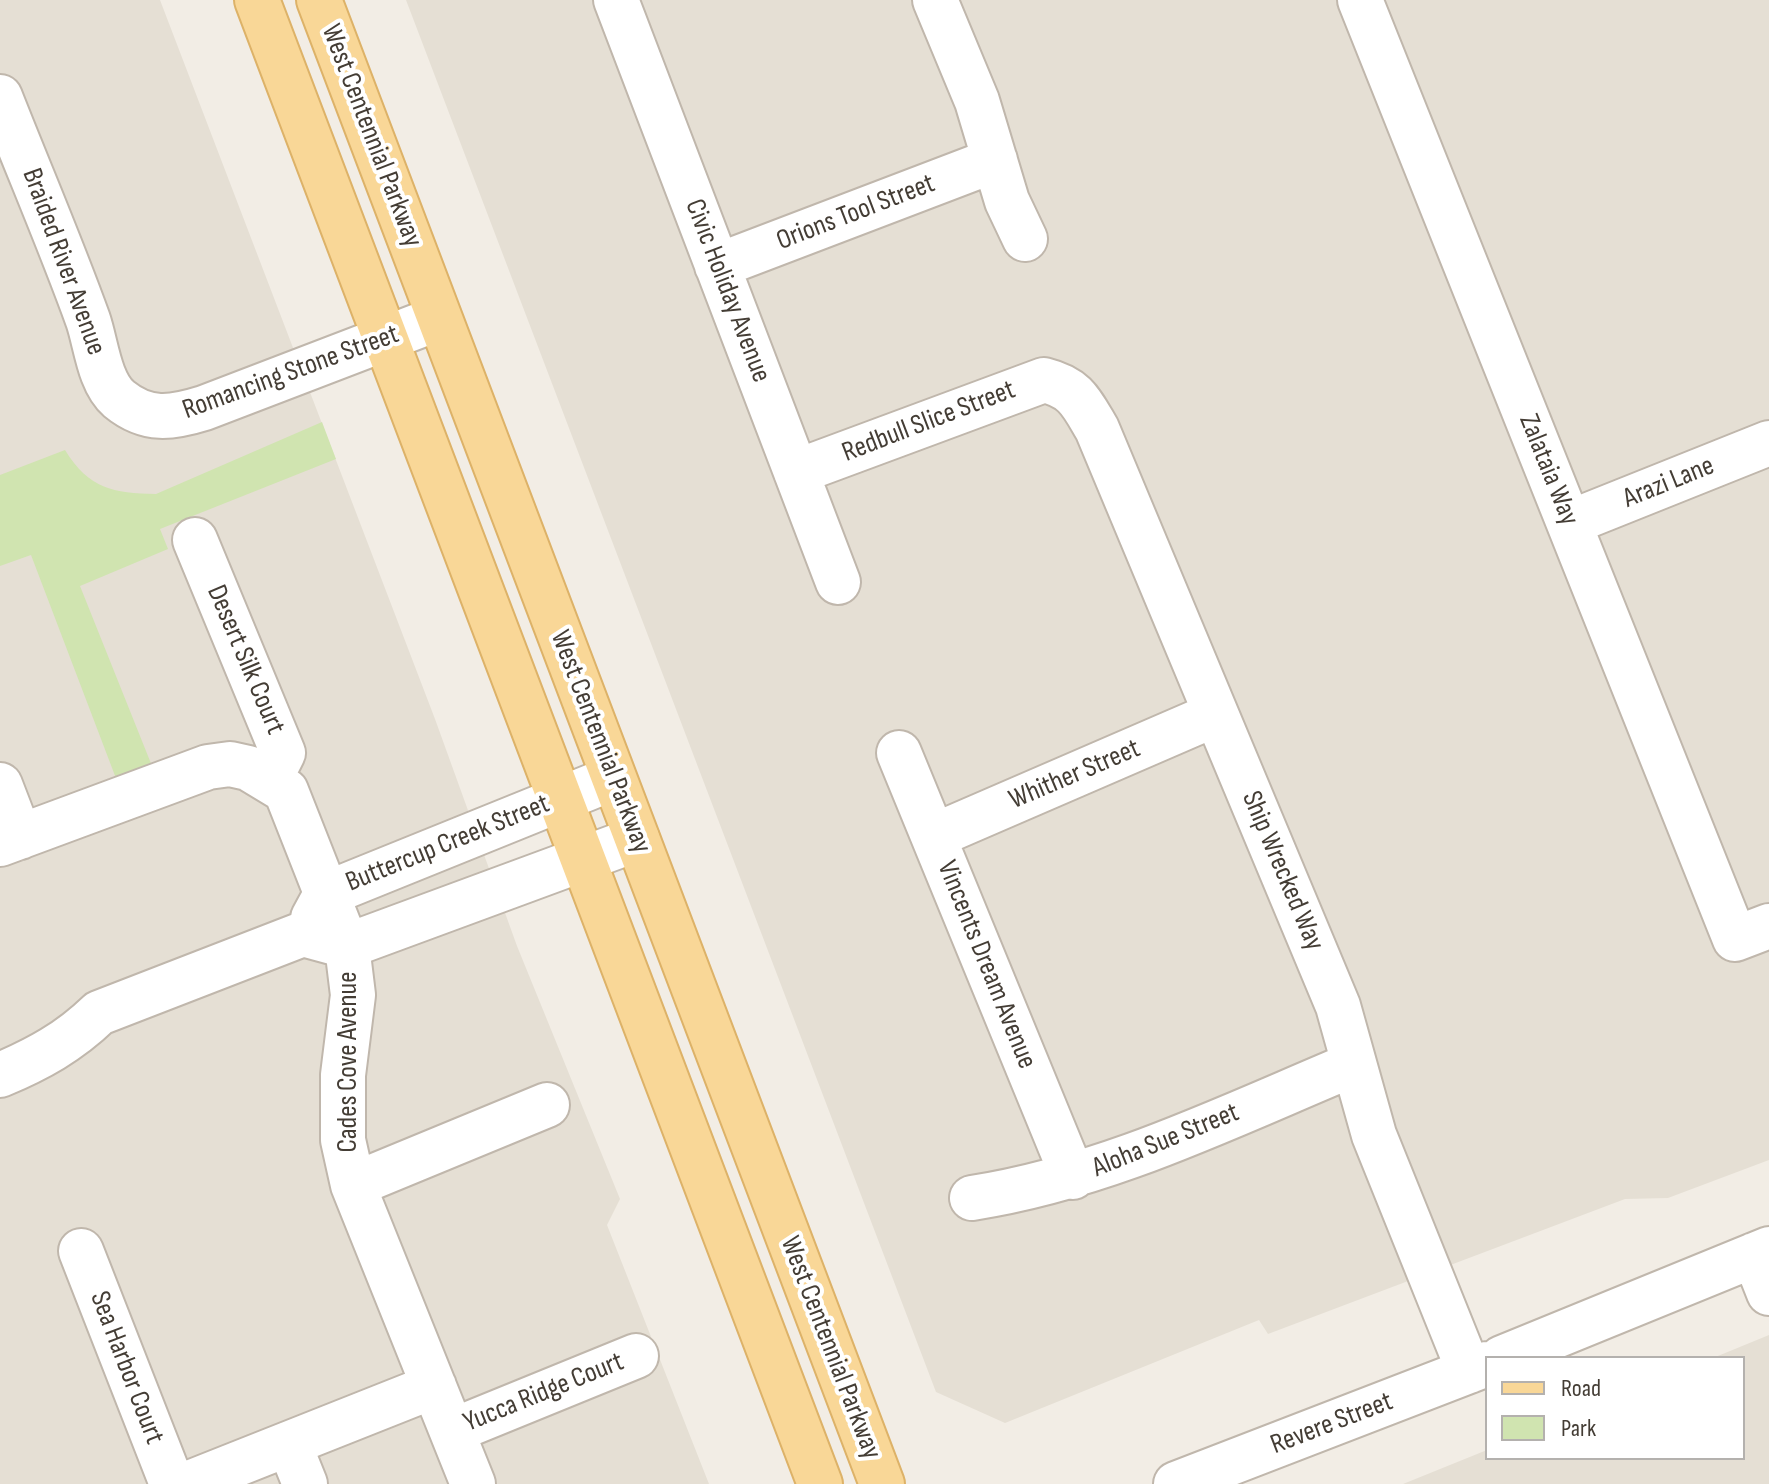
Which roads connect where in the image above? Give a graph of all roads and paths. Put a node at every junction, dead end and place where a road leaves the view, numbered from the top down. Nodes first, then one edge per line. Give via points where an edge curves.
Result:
1 (257, 0) edge
2 (319, 0) edge
3 (616, 0) edge
4 (935, 0) edge
5 (1360, 0) edge
6 (0, 97) edge
7 (995, 160) junction
8 (1025, 239) dead end
9 (717, 266) junction
10 (439, 318) junction
11 (384, 338) junction
12 (1064, 385) joint
13 (142, 415) joint
14 (1769, 443) edge
15 (796, 472) junction
16 (1569, 523) junction
17 (195, 540) dead end
18 (838, 582) dead end
19 (1216, 714) junction
20 (899, 753) dead end
21 (613, 778) junction
22 (270, 779) junction
23 (0, 785) edge
24 (559, 799) junction
25 (934, 836) junction
26 (637, 839) junction
27 (10, 840) edge
28 (583, 860) junction
29 (326, 894) junction
30 (1752, 933) edge
31 (303, 934) junction
32 (347, 946) junction
33 (1354, 1064) junction
34 (0, 1075) edge
35 (547, 1105) dead end
36 (1073, 1177) junction
37 (353, 1185) junction
38 (972, 1198) dead end
39 (81, 1251) dead end
40 (1764, 1266) edge
41 (636, 1356) dead end
42 (1509, 1356) edge
43 (1485, 1362) edge
44 (1485, 1364) edge
45 (434, 1386) junction
46 (452, 1431) junction
47 (289, 1444) junction
48 (172, 1484) edge
49 (187, 1484) edge
50 (305, 1484) edge
51 (473, 1484) edge
52 (820, 1484) edge
53 (882, 1484) edge
54 (1176, 1484) edge

1 - 11 main road, West Centennial Parkway
2 - 10 main road, West Centennial Parkway
3 - 9 street, Civic Holiday Avenue
4 - 7 street
5 - 16 street, Zalataia Way
6 - 13 street, Braided River Avenue via 102,368 116,396
7 - 8 street
7 - 9 street, Orions Tool Street
9 - 15 street, Civic Holiday Avenue
10 - 11 street, Romancing Stone Street
10 - 21 main road, West Centennial Parkway
11 - 13 street, Romancing Stone Street via 174,417
11 - 24 main road, West Centennial Parkway
12 - 15 street, Redbull Slice Street via 1044,380 1018,388
12 - 19 street, Ship Wrecked Way via 1097,429
14 - 16 street, Arazi Lane
15 - 18 street, Civic Holiday Avenue
16 - 30 street, Zalataia Way
17 - 22 street, Desert Silk Court via 283,753
19 - 25 street, Whither Street
19 - 33 street, Ship Wrecked Way via 1338,1006
20 - 25 street, Vincents Dream Avenue
21 - 24 street, Buttercup Creek Street
21 - 26 main road, West Centennial Parkway
22 - 27 street via 230,764 208,767
22 - 29 street, Cades Cove Avenue via 286,791
23 - 27 street
24 - 28 main road, West Centennial Parkway
24 - 29 street, Buttercup Creek Street
25 - 36 street, Vincents Dream Avenue
26 - 28 street, Buttercup Creek Street
26 - 53 main road, West Centennial Parkway
28 - 32 street, Buttercup Creek Street
28 - 52 main road, West Centennial Parkway
29 - 31 street, Buttercup Creek Street
29 - 32 street, Cades Cove Avenue
31 - 32 street
31 - 34 street via 99,1013 41,1058
32 - 37 street, Cades Cove Avenue via 353,995 343,1075 343,1140
33 - 36 street, Aloha Sue Street
33 - 43 street, Ship Wrecked Way via 1374,1135
35 - 37 street
36 - 38 street, Aloha Sue Street
37 - 45 street, Cades Cove Avenue
39 - 48 street, Sea Harbor Court
40 - 42 street, Revere Street
41 - 46 street, Yucca Ridge Court
44 - 54 street, Revere Street
45 - 46 street, Cades Cove Avenue
45 - 47 street
46 - 51 street, Cades Cove Avenue
47 - 49 street
47 - 50 street

